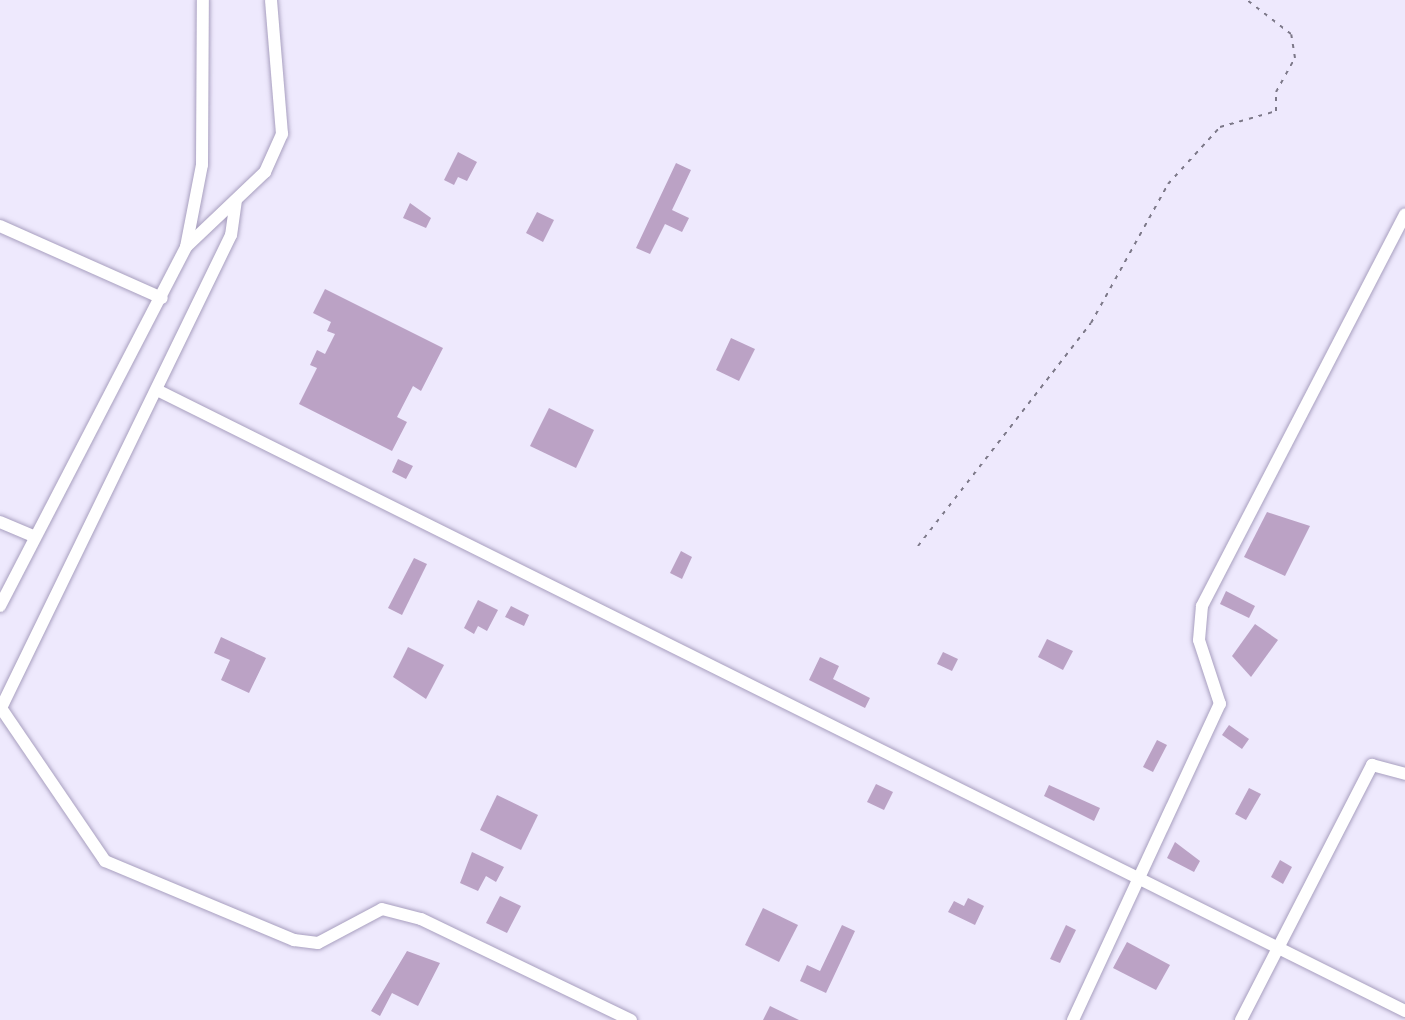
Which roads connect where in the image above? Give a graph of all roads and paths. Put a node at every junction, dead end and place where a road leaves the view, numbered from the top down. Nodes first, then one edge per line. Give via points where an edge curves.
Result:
1 (203, 0) edge
2 (271, 0) edge
3 (1247, 0) edge
4 (236, 200) junction
5 (1405, 215) edge
6 (0, 226) edge
7 (186, 247) junction
8 (162, 298) junction
9 (159, 391) junction
10 (0, 522) edge
11 (35, 537) junction
12 (918, 546) dead end
13 (0, 606) edge
14 (1405, 774) edge
15 (1145, 876) junction
16 (1277, 951) junction
17 (1405, 1011) edge
18 (631, 1020) edge
19 (1073, 1020) edge
20 (1241, 1020) edge

1 - 7 street via 202,165
2 - 4 street via 282,134 265,172
3 - 12 path via 1291,34 1295,58 1276,92 1276,111 1220,127 1168,184 1091,323
4 - 7 street
4 - 9 street via 231,235
5 - 15 street via 1202,606 1199,640 1220,704
6 - 8 street
7 - 8 street
8 - 11 street
9 - 15 street
9 - 18 street via 1,708 105,861 294,940 318,943 382,909 421,919
10 - 11 street
11 - 13 street
14 - 16 street via 1372,765
15 - 16 street
15 - 19 street
16 - 17 street
16 - 20 street

